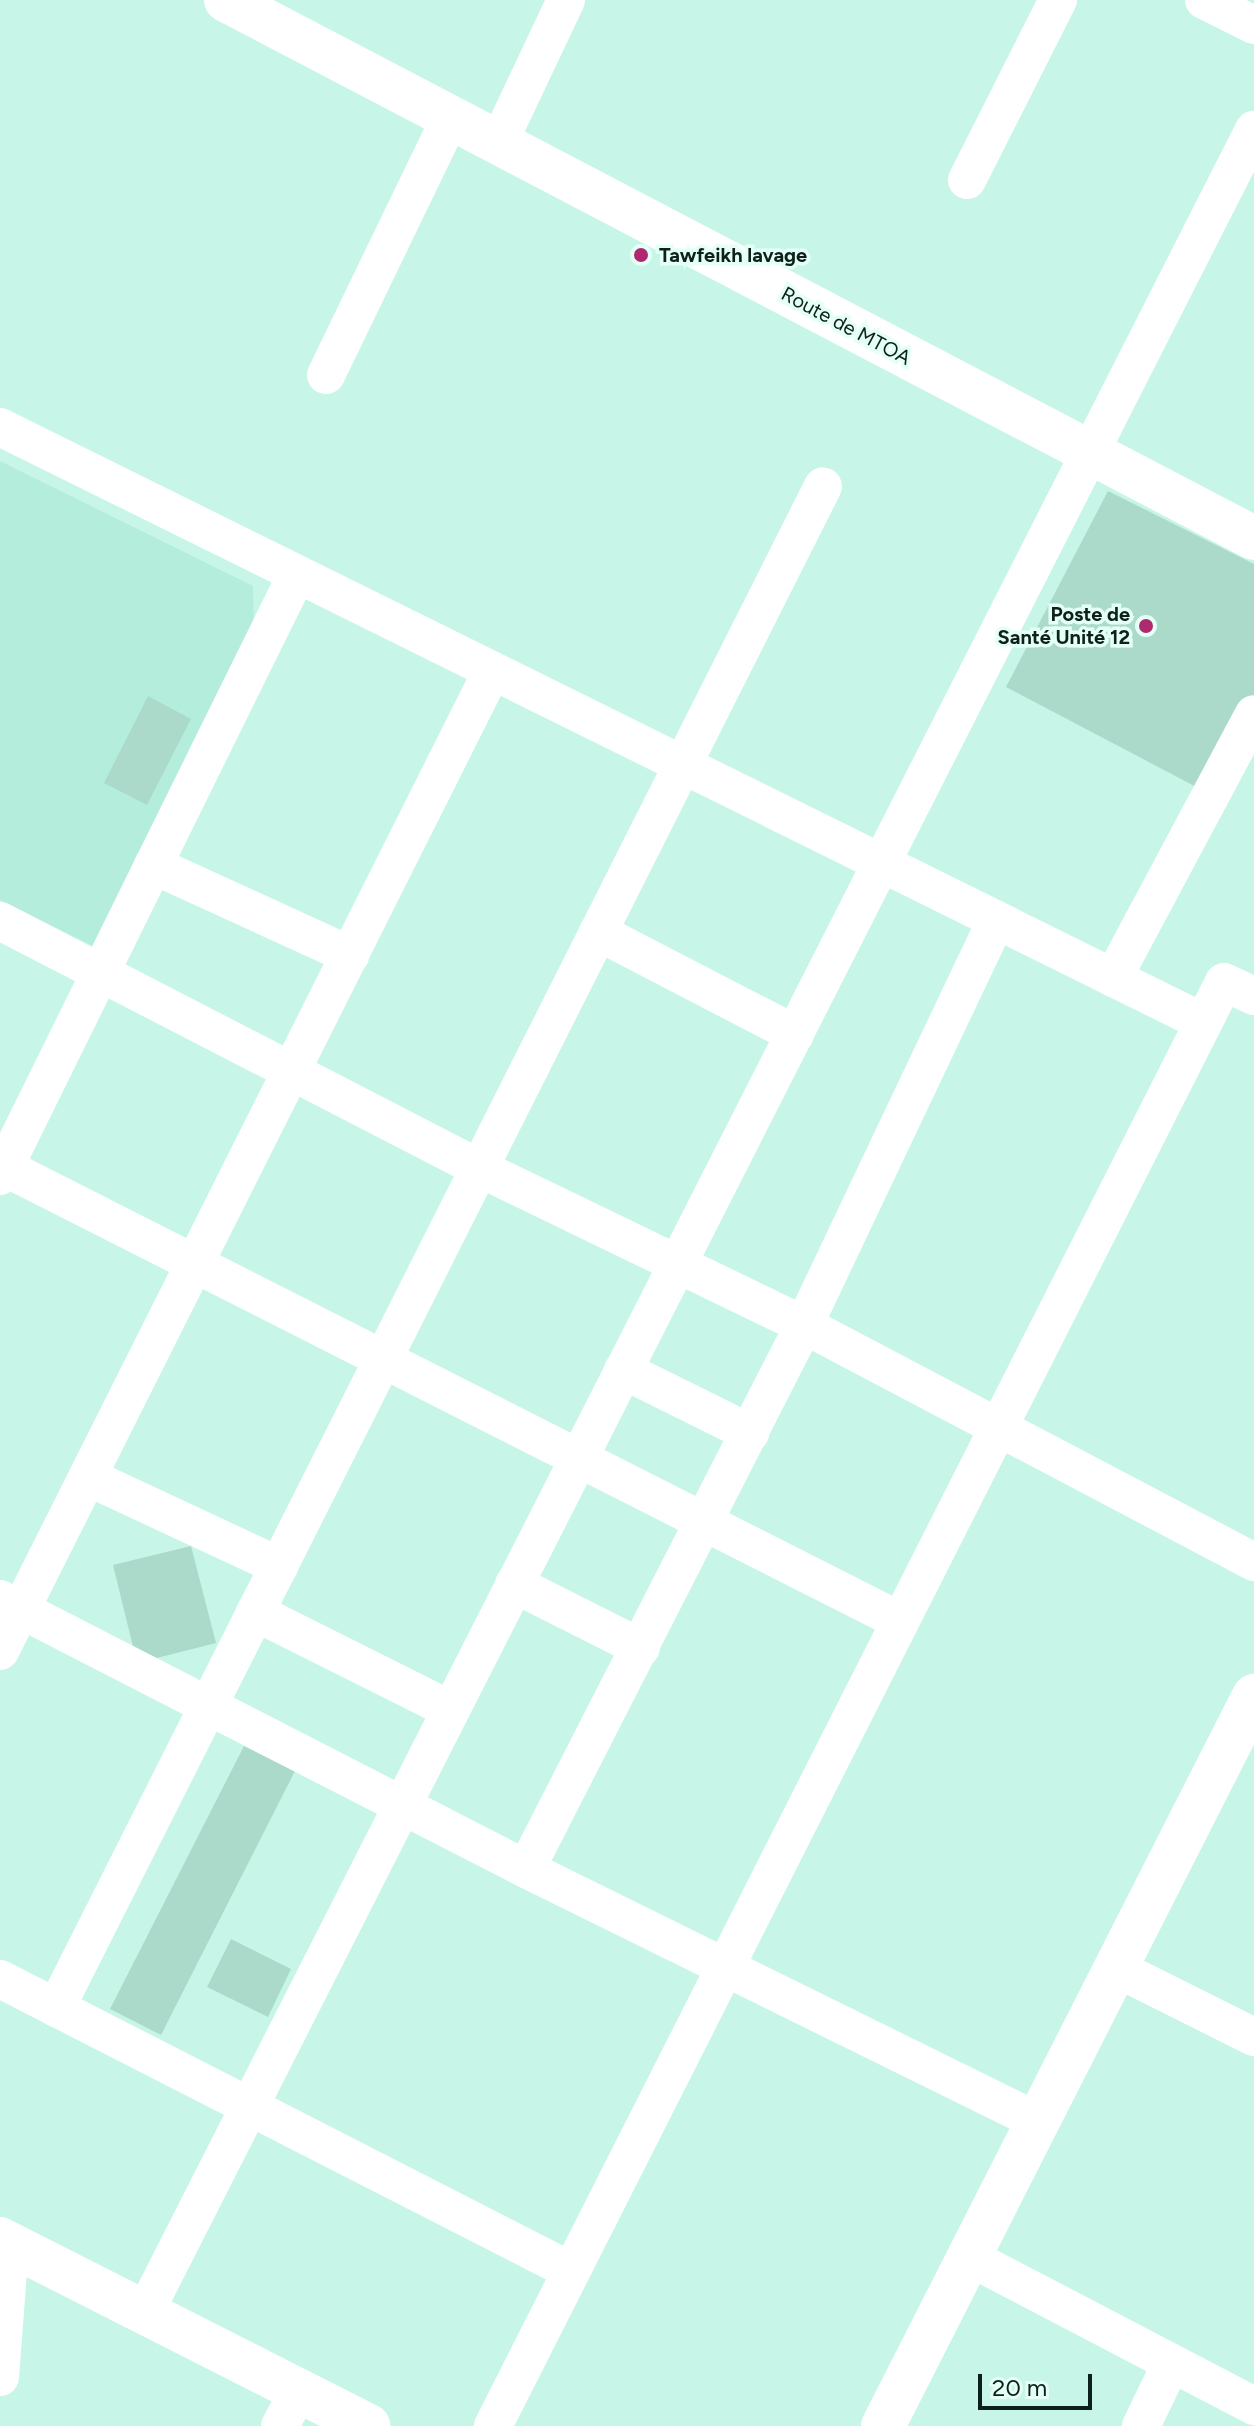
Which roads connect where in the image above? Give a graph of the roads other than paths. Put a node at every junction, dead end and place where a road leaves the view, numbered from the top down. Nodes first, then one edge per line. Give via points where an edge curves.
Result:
1 (226, 0) edge
2 (566, 0) edge
3 (1058, 0) edge
4 (1204, 0) edge
5 (1254, 25) edge
6 (450, 118) junction
7 (1254, 130) edge
8 (498, 144) junction
9 (967, 180) dead end
10 (326, 375) dead end
11 (0, 427) edge
12 (1089, 453) junction
13 (823, 486) dead end
14 (1254, 538) edge
15 (297, 574) junction
16 (492, 671) junction
17 (1250, 732) edge
18 (682, 765) junction
19 (882, 863) junction
20 (153, 865) junction
21 (996, 920) junction
22 (0, 921) edge
23 (598, 932) junction
24 (350, 955) junction
25 (100, 972) junction
26 (1113, 978) junction
27 (1254, 996) edge
28 (1203, 1022) junction
29 (795, 1034) junction
30 (292, 1071) junction
31 (479, 1168) junction
32 (1, 1169) edge
33 (195, 1264) junction
34 (677, 1264) junction
35 (804, 1325) junction
36 (383, 1359) junction
37 (623, 1370) junction
38 (998, 1428) junction
39 (750, 1433) junction
40 (578, 1459) junction
41 (88, 1477) junction
42 (705, 1523) junction
43 (1254, 1562) edge
44 (279, 1566) junction
45 (514, 1584) junction
46 (10, 1604) edge
47 (255, 1612) junction
48 (900, 1621) junction
49 (641, 1648) junction
50 (0, 1651) edge
51 (1254, 1696) edge
52 (208, 1706) junction
53 (451, 1710) junction
54 (402, 1806) junction
55 (526, 1869) junction
56 (725, 1968) junction
57 (1116, 1968) junction
58 (0, 1979) edge
59 (56, 2008) junction
60 (1254, 2037) edge
61 (249, 2106) junction
62 (1037, 2121) junction
63 (5, 2241) edge
64 (969, 2257) junction
65 (571, 2271) junction
66 (145, 2312) junction
67 (1171, 2364) junction
68 (0, 2377) edge
69 (1254, 2406) edge
70 (290, 2408) edge
71 (368, 2426) edge
72 (493, 2426) edge
73 (883, 2426) edge
74 (1141, 2426) edge

1 - 6 street, Route de MTOA
2 - 8 street
3 - 9 street
4 - 5 street
6 - 8 street, Route de MTOA
6 - 10 street
7 - 12 street
8 - 12 street, Route de MTOA
11 - 15 street
12 - 14 street, Route de MTOA
12 - 19 street
13 - 18 street
15 - 16 street
15 - 20 street
16 - 18 street
16 - 24 street
17 - 26 street
18 - 19 street
18 - 23 street
19 - 21 street
19 - 29 street
20 - 24 street
20 - 25 street
21 - 26 street
21 - 35 street
22 - 25 street
23 - 29 street
23 - 31 street
24 - 30 street
25 - 30 street
25 - 32 street
26 - 28 street
27 - 28 street via 1224,982
28 - 38 street
29 - 34 street
30 - 31 street
30 - 33 street
31 - 34 street
31 - 36 street
32 - 33 street
33 - 36 street
33 - 41 street
34 - 35 street
34 - 37 street
35 - 38 street
35 - 39 street
36 - 40 street
36 - 44 street
37 - 39 street
37 - 40 street
38 - 43 street
38 - 48 street
39 - 42 street
40 - 42 street
40 - 45 street
41 - 44 street
41 - 46 street
42 - 48 street
42 - 49 street
44 - 47 street
45 - 49 street
45 - 53 street
46 - 50 street
46 - 52 street
47 - 52 street
47 - 53 street
48 - 56 street
49 - 55 street
51 - 57 street
52 - 54 street
52 - 59 street
53 - 54 street
54 - 55 street
54 - 61 street
55 - 56 street
56 - 62 street
56 - 65 street
57 - 60 street
57 - 62 street
58 - 59 street
59 - 61 street
61 - 65 street
61 - 66 street
62 - 64 street
63 - 66 street
63 - 68 street
64 - 67 street
64 - 73 street
65 - 72 street
66 - 70 street
67 - 69 street
67 - 74 street
70 - 71 street

